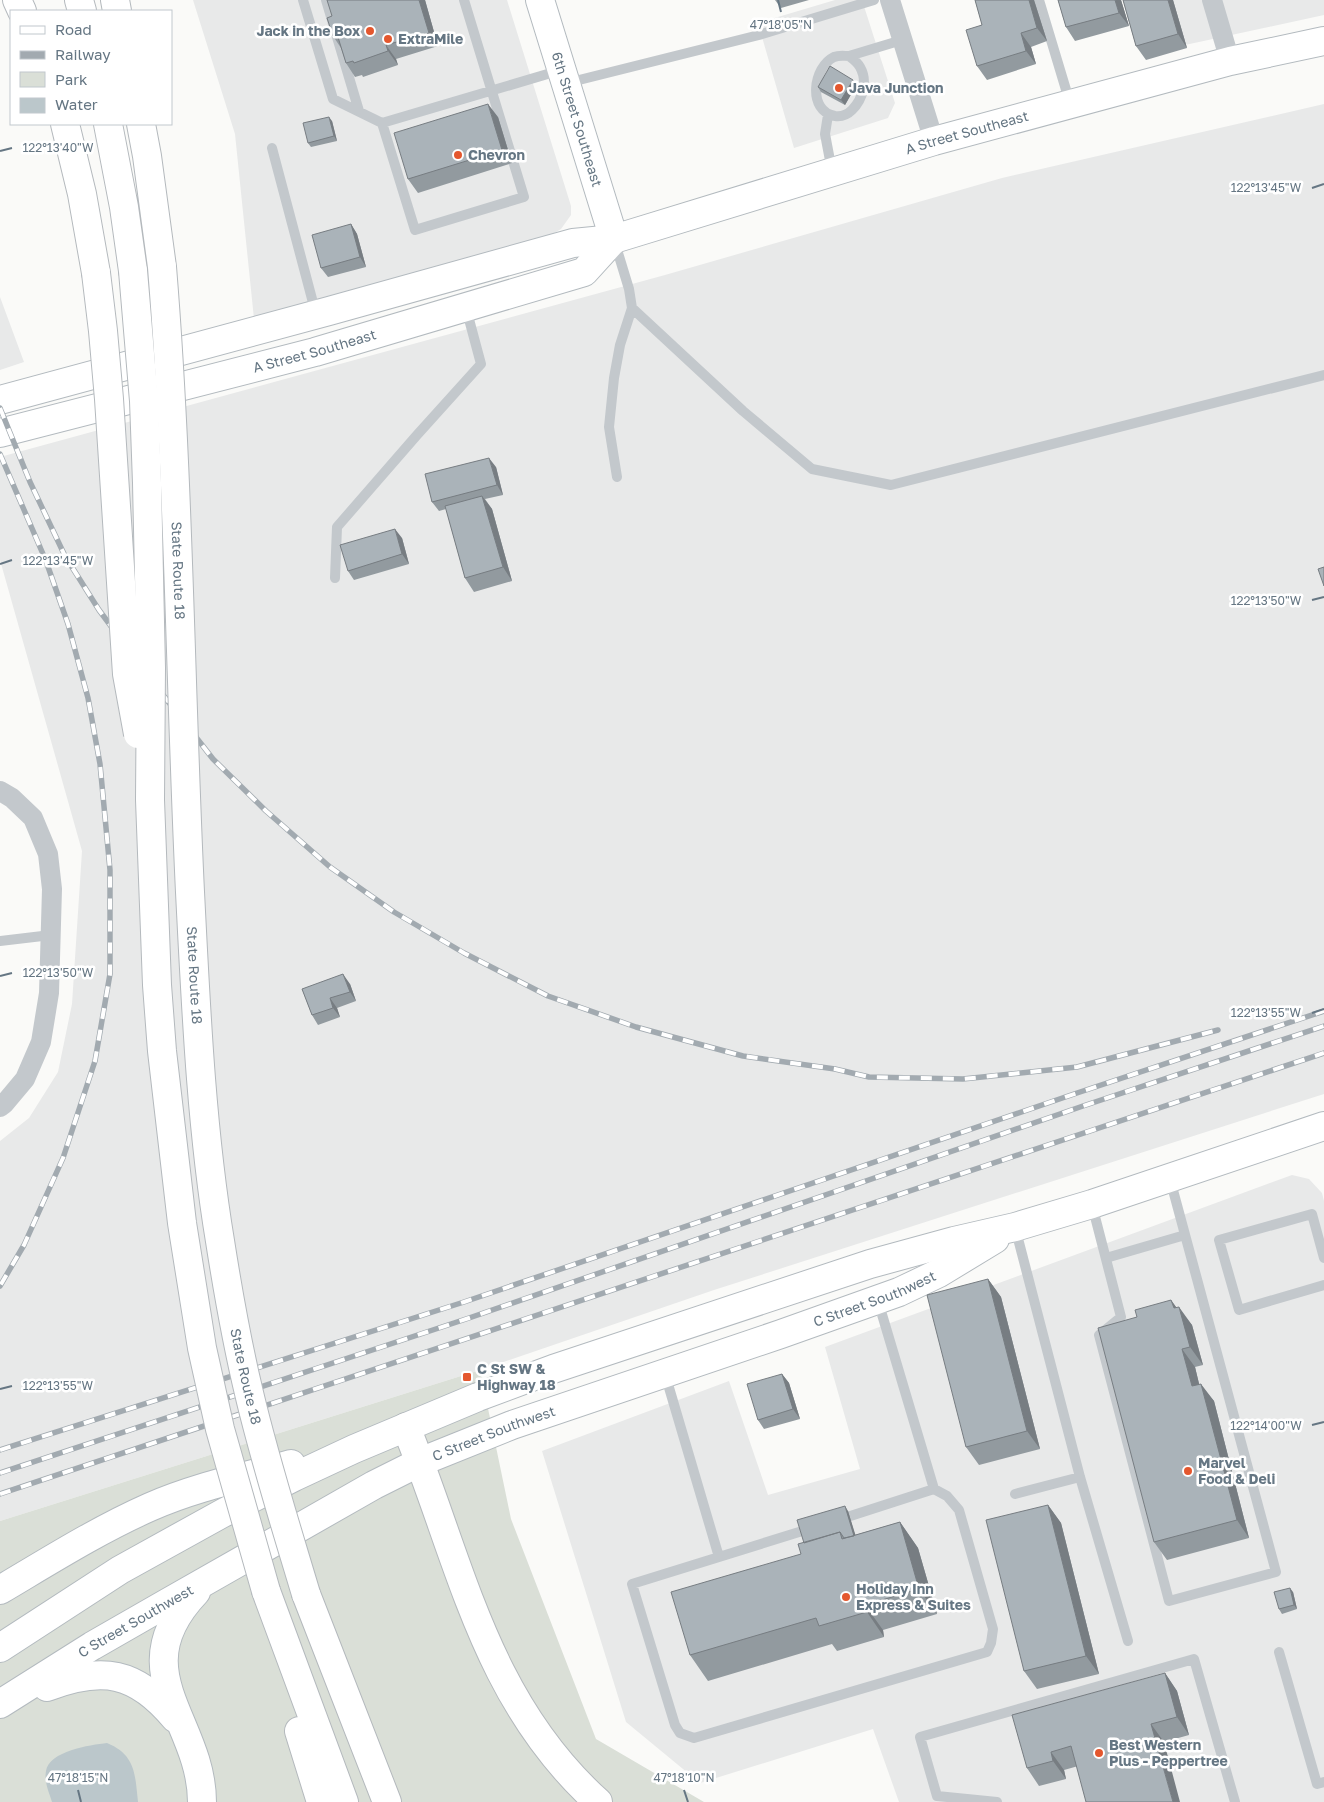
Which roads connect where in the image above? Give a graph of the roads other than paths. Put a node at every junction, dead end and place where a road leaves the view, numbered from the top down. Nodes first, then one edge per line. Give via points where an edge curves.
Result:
1 (303, 0) edge
2 (326, 0) edge
3 (464, 0) edge
4 (540, 0) edge
5 (874, 0) edge
6 (890, 0) edge
7 (1039, 0) edge
8 (1212, 0) edge
9 (902, 40) junction
10 (1324, 41) edge
11 (849, 56) junction
12 (1230, 61) junction
13 (564, 77) junction
14 (491, 90) junction
15 (1070, 104) junction
16 (359, 111) junction
17 (828, 115) junction
18 (382, 123) junction
19 (65, 125) edge
20 (108, 125) edge
21 (141, 125) edge
22 (934, 141) junction
23 (272, 148) dead end
24 (832, 172) junction
25 (614, 239) junction
26 (466, 308) junction
27 (632, 308) junction
28 (316, 315) junction
29 (1324, 375) edge
30 (0, 400) edge
31 (0, 433) edge
32 (617, 477) dead end
33 (335, 578) dead end
34 (0, 791) edge
35 (150, 800) junction
36 (51, 935) junction
37 (0, 941) edge
38 (0, 1107) edge
39 (1324, 1126) edge
40 (1170, 1178) junction
41 (1092, 1204) junction
42 (1015, 1226) junction
43 (1185, 1235) junction
44 (1106, 1258) junction
45 (1324, 1258) edge
46 (1324, 1286) edge
47 (878, 1300) junction
48 (665, 1374) junction
49 (406, 1427) junction
50 (354, 1449) junction
51 (420, 1462) junction
52 (1080, 1477) junction
53 (934, 1489) junction
54 (1015, 1494) dead end
55 (719, 1557) junction
56 (208, 1580) junction
57 (0, 1590) edge
58 (266, 1591) junction
59 (1128, 1640) dead end
60 (0, 1648) edge
61 (1279, 1652) dead end
62 (0, 1705) edge
63 (182, 1726) junction
64 (1324, 1782) edge
65 (202, 1802) edge
66 (321, 1802) edge
67 (344, 1802) edge
68 (387, 1802) edge
69 (598, 1802) edge
70 (997, 1802) edge
71 (1235, 1802) edge

1 - 16 lane via 333,99
2 - 16 lane
3 - 14 lane
4 - 13 main road, 6th Street Southeast
5 - 13 lane via 758,34
6 - 9 street
7 - 15 lane
8 - 12 street
9 - 11 lane
9 - 22 street
10 - 12 main road, A Street Southeast
11 - 17 lane via 832,58 819,77 816,96 821,109
11 - 17 lane via 860,66 865,81 860,100 847,114 840,117
12 - 15 main road, A Street Southeast
13 - 14 lane
13 - 25 main road, 6th Street Southeast
14 - 18 lane
14 - 18 lane via 524,197 415,230
15 - 22 main road, A Street Southeast
16 - 18 lane
17 - 24 lane via 825,134
19 - 35 main road, bridge via 96,273 109,399 128,674
20 - 35 main road, State Route 18, bridge via 124,207 143,392 151,668
21 - 68 main road, State Route 18, bridge via 162,267 174,440 196,1017 220,1240 248,1390 270,1474 306,1594
22 - 24 main road, A Street Southeast
23 - 28 lane
24 - 25 main road, A Street Southeast
25 - 26 main road, A Street Southeast via 584,272
25 - 27 lane
25 - 28 main road, A Street Southeast via 573,243
26 - 31 main road, A Street Southeast via 230,375
26 - 33 lane via 482,364 337,527
27 - 29 lane via 743,411 812,469 891,485
27 - 32 lane via 620,345 609,427
28 - 30 main road, A Street Southeast
34 - 36 street via 34,818 48,854 52,889
35 - 58 main road, State Route 18, bridge via 162,1051 182,1223 202,1348 220,1429
36 - 37 lane
36 - 38 street via 49,993 41,1042 25,1079
39 - 40 main road, C Street Southwest
40 - 41 main road, C Street Southwest
40 - 43 lane
41 - 42 main road, C Street Southwest
41 - 44 lane
42 - 47 main road, C Street Southwest via 939,1272
42 - 49 main road, C Street Southwest via 870,1264 553,1369
42 - 52 lane
43 - 44 lane
43 - 44 lane via 1276,1572 1169,1602 1099,1335 1121,1317
45 - 46 lane via 1312,1214 1219,1240 1239,1310
47 - 48 main road, C Street Southwest
47 - 53 lane
48 - 51 main road, C Street Southwest via 512,1425
48 - 55 lane
49 - 50 main road, C Street Southwest
49 - 51 main road
50 - 57 main road via 196,1490 150,1507 97,1533
50 - 60 main road, C Street Southwest via 223,1513 120,1570
51 - 56 main road, C Street Southwest
51 - 69 main road via 465,1589 500,1671 552,1752
52 - 54 lane
52 - 59 lane
53 - 55 lane
53 - 55 lane via 947,1496 958,1510 992,1629 991,1643 986,1652 694,1738 680,1733 675,1725 632,1584
56 - 62 main road, C Street Southwest via 92,1646
56 - 63 main road via 182,1607 169,1628 165,1647 166,1686
58 - 66 main road via 285,1684
58 - 67 main road, State Route 18
61 - 64 lane via 1317,1784
62 - 63 main road via 84,1675 108,1675 130,1681 151,1692
63 - 65 main road via 196,1761
70 - 71 lane via 937,1796 920,1737 1194,1659

